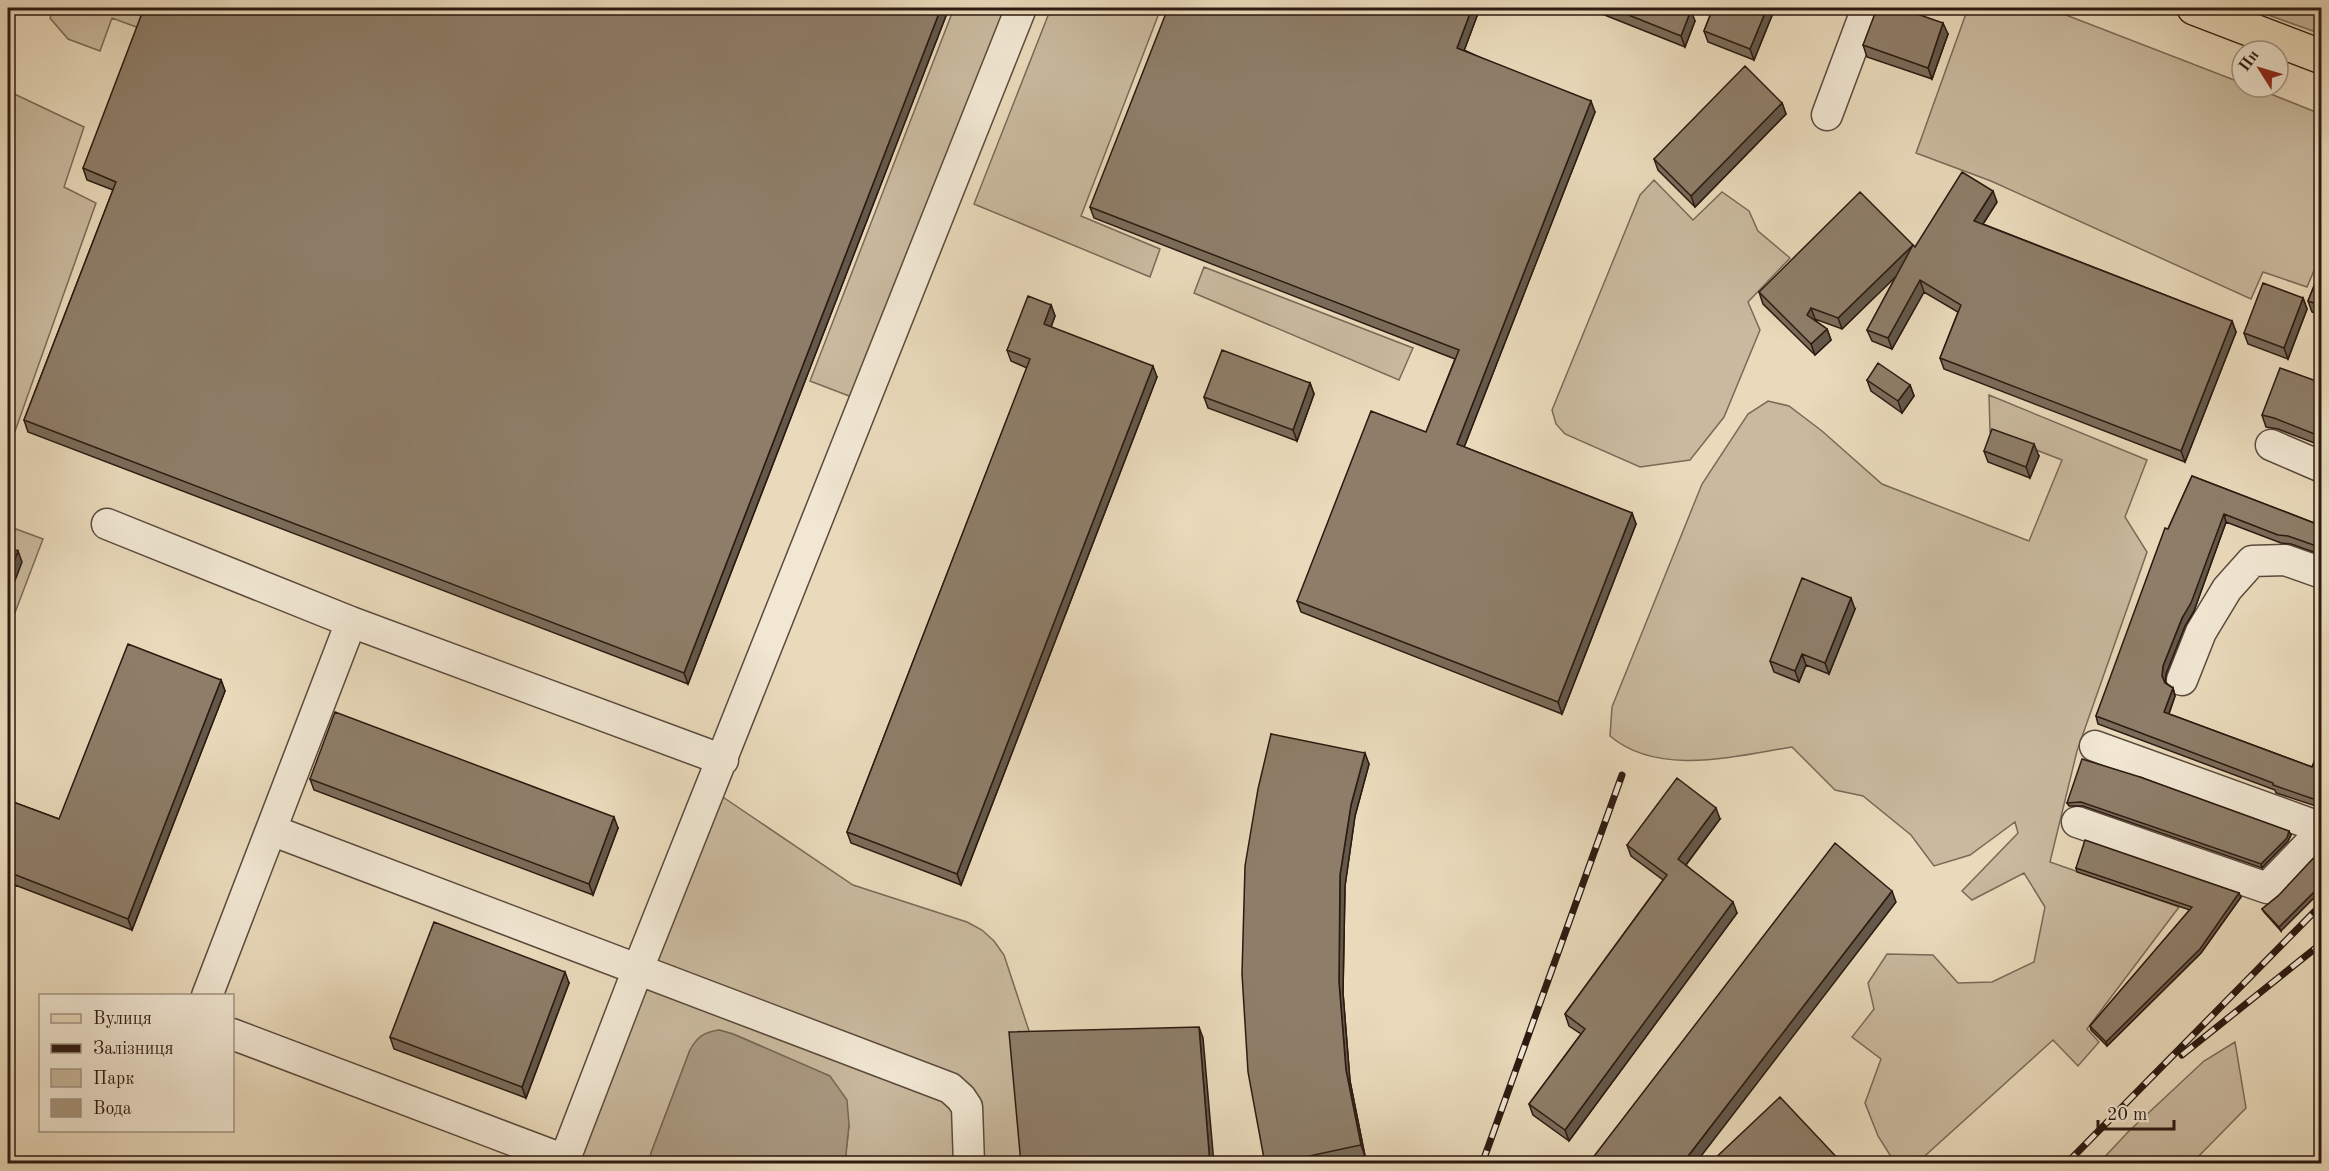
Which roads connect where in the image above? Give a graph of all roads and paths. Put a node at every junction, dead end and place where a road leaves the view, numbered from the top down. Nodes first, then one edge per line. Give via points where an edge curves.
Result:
1 (1021, 8) edge
2 (1867, 8) edge
3 (2194, 8) edge
4 (2317, 8) edge
5 (2322, 9) edge
6 (2322, 57) edge
7 (1827, 115) dead end
8 (2271, 446) dead end
9 (2322, 467) edge
10 (107, 524) dead end
11 (2322, 573) edge
12 (351, 622) junction
13 (2182, 680) dead end
14 (2096, 746) dead end
15 (723, 760) junction
16 (2077, 822) dead end
17 (271, 830) junction
18 (2322, 830) edge
19 (638, 969) junction
20 (208, 994) edge
21 (234, 1035) edge
22 (564, 1162) edge
23 (969, 1164) edge

1 - 15 lane
2 - 7 lane
3 - 6 main road
4 - 5 path
8 - 9 lane
10 - 12 lane
11 - 13 lane via 2285,560 2252,561 2227,588 2200,632
12 - 15 lane
12 - 17 lane
14 - 18 lane
15 - 19 lane
16 - 18 lane via 2267,888
17 - 19 lane
17 - 20 lane
19 - 22 lane
19 - 23 lane via 950,1088 967,1107
21 - 22 lane

